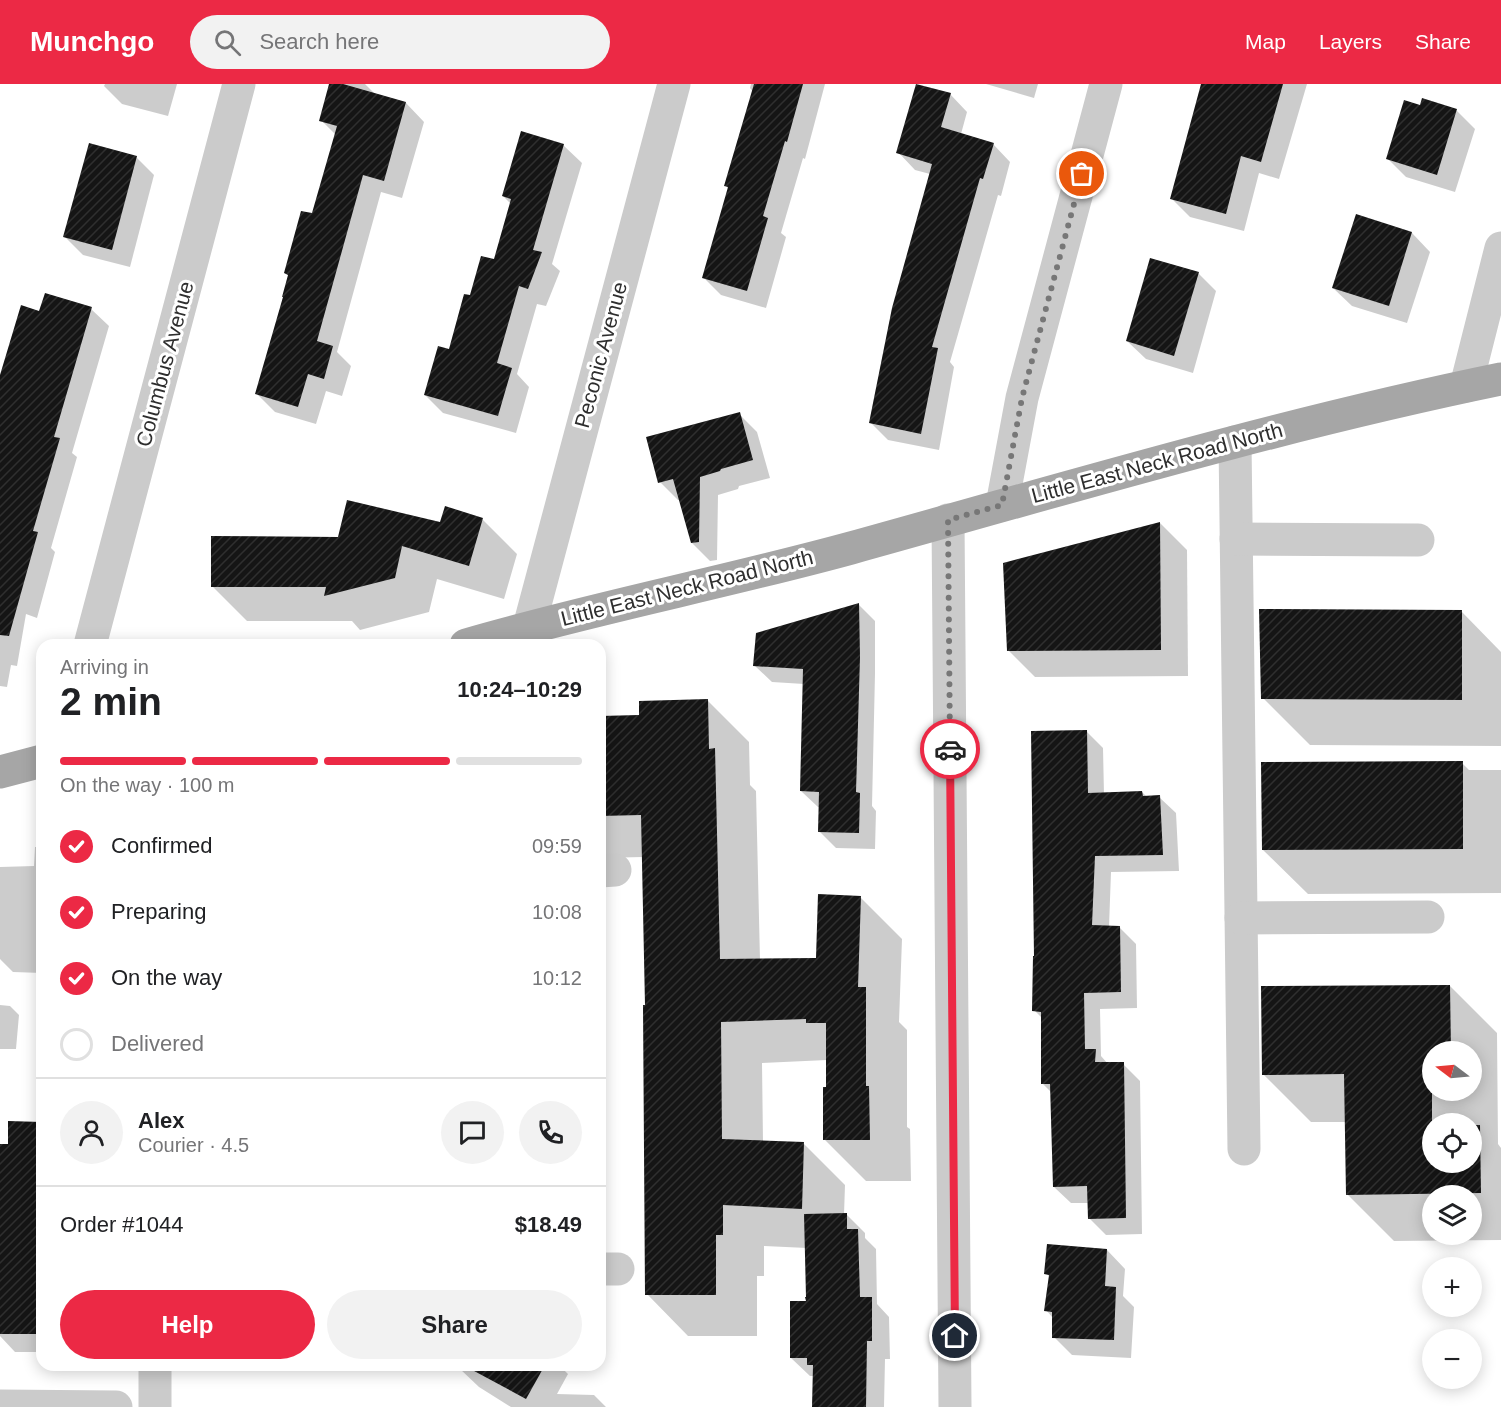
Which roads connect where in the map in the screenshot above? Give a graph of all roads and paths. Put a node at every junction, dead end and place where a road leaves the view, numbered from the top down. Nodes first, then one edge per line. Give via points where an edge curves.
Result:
1 (239, 84) edge
2 (674, 84) edge
3 (1106, 84) edge
4 (1501, 248) edge
5 (1501, 379) edge
6 (1466, 386) junction
7 (1235, 442) junction
8 (1002, 505) junction
9 (948, 520) junction
10 (1236, 539) junction
11 (1418, 540) dead end
12 (529, 627) junction
13 (92, 639) edge
14 (487, 639) edge
15 (36, 763) edge
16 (0, 772) edge
17 (1428, 917) dead end
18 (1241, 918) junction
19 (1244, 1149) dead end
20 (155, 1371) edge
21 (0, 1406) edge
22 (116, 1407) edge
23 (155, 1407) edge
24 (955, 1407) edge

1 - 13 street, Columbus Avenue
2 - 12 street, Peconic Avenue
3 - 8 street via 1022,398
4 - 6 street
5 - 6 main road, Little East Neck Road North
6 - 7 main road, Little East Neck Road North
7 - 8 main road, Little East Neck Road North
7 - 10 street
8 - 9 main road, Little East Neck Road North
9 - 12 main road, Little East Neck Road North via 777,567
9 - 24 street
10 - 11 street
10 - 18 street
12 - 14 main road, Little East Neck Road North
15 - 16 main road
17 - 18 street
18 - 19 street
20 - 23 street
21 - 22 street

